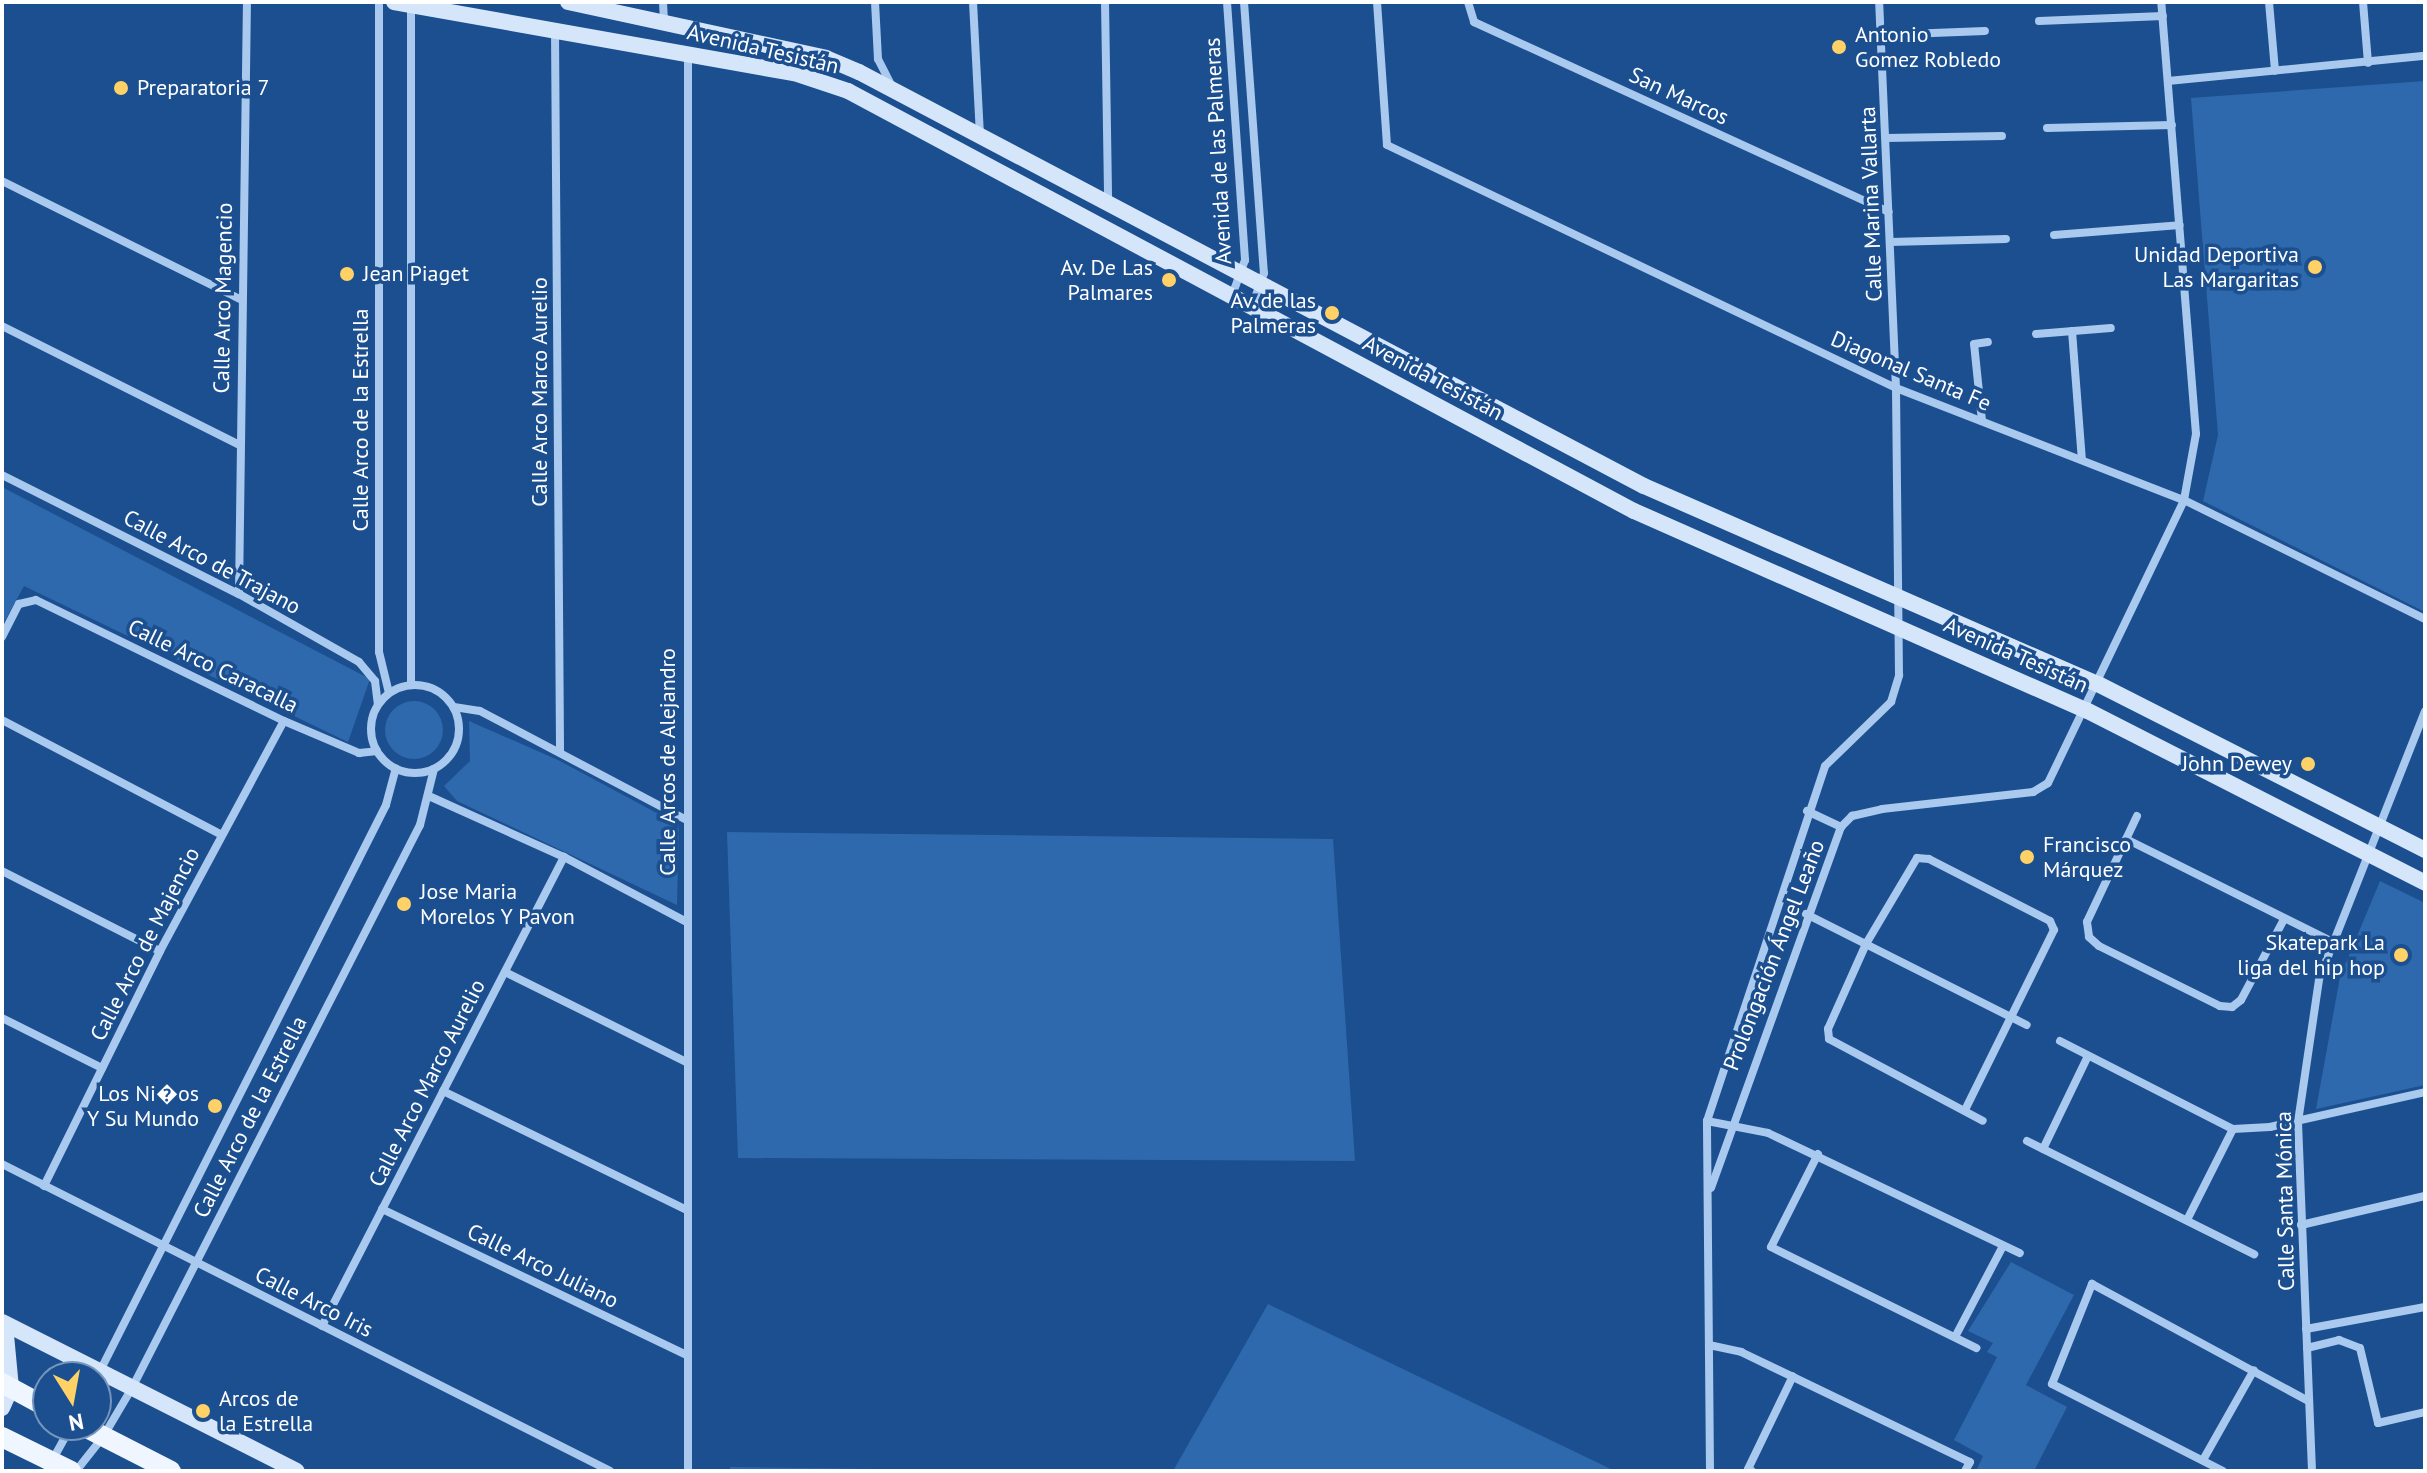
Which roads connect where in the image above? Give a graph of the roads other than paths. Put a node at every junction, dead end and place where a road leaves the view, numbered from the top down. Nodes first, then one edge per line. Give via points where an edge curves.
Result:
1 (247, 2) edge
2 (379, 2) edge
3 (394, 2) edge
4 (568, 2) edge
5 (663, 2) edge
6 (875, 2) edge
7 (973, 2) edge
8 (1105, 2) edge
9 (1227, 2) edge
10 (1244, 2) edge
11 (1377, 2) edge
12 (1468, 2) edge
13 (1879, 2) edge
14 (2161, 2) edge
15 (2269, 2) edge
16 (2363, 2) edge
17 (411, 4) edge
18 (2163, 16) junction
19 (2039, 21) dead end
20 (664, 22) junction
21 (555, 31) junction
22 (1985, 31) dead end
23 (1881, 35) junction
24 (688, 53) junction
25 (2425, 56) edge
26 (2368, 63) junction
27 (2275, 71) junction
28 (2168, 81) junction
29 (895, 92) junction
30 (2172, 125) junction
31 (2047, 128) dead end
32 (2002, 136) dead end
33 (980, 137) junction
34 (1886, 138) junction
35 (2, 181) edge
36 (1108, 205) junction
37 (1889, 212) junction
38 (2180, 225) junction
39 (2054, 235) dead end
40 (2006, 239) dead end
41 (1890, 242) junction
42 (1242, 277) junction
43 (1262, 287) junction
44 (1232, 296) junction
45 (240, 299) junction
46 (1252, 306) junction
47 (2, 326) edge
48 (2111, 328) dead end
49 (2072, 331) junction
50 (2036, 334) dead end
51 (1988, 342) dead end
52 (1896, 388) junction
53 (1982, 421) junction
54 (240, 445) junction
55 (2082, 460) junction
56 (2, 475) edge
57 (2184, 500) junction
58 (239, 594) junction
59 (1898, 597) junction
60 (2425, 619) edge
61 (1898, 628) junction
62 (2, 637) edge
63 (2098, 684) junction
64 (411, 685) junction
65 (389, 693) junction
66 (378, 705) junction
67 (454, 707) junction
68 (2086, 710) junction
69 (2425, 711) edge
70 (2, 720) edge
71 (284, 721) junction
72 (377, 751) junction
73 (560, 752) junction
74 (396, 768) junction
75 (434, 769) junction
76 (431, 797) junction
77 (1807, 811) junction
78 (2137, 816) dead end
79 (685, 819) junction
80 (2377, 825) junction
81 (1841, 827) junction
82 (222, 835) junction
83 (2126, 839) junction
84 (2425, 850) edge
85 (2366, 852) junction
86 (564, 857) junction
87 (2, 871) edge
88 (2425, 883) edge
89 (1806, 914) junction
90 (2284, 919) junction
91 (685, 921) junction
92 (2331, 941) junction
93 (1866, 944) junction
94 (160, 951) junction
95 (505, 972) junction
96 (2012, 1017) junction
97 (2, 1018) edge
98 (2027, 1025) dead end
99 (2060, 1041) dead end
100 (2088, 1056) junction
101 (686, 1062) junction
102 (102, 1068) junction
103 (443, 1091) junction
104 (2425, 1092) edge
105 (1965, 1110) junction
106 (1707, 1121) junction
107 (1983, 1121) dead end
108 (2298, 1122) junction
109 (1730, 1126) junction
110 (2233, 1129) junction
111 (2027, 1141) dead end
112 (2043, 1149) junction
113 (1818, 1154) junction
114 (2, 1164) edge
115 (44, 1186) junction
116 (1708, 1196) junction
117 (2425, 1196) edge
118 (382, 1209) junction
119 (687, 1210) junction
120 (2187, 1220) junction
121 (2301, 1225) junction
122 (164, 1246) junction
123 (2003, 1246) junction
124 (2020, 1253) dead end
125 (2254, 1254) dead end
126 (196, 1262) junction
127 (2425, 1307) edge
128 (4, 1323) edge
129 (322, 1326) junction
130 (2306, 1329) junction
131 (1955, 1337) junction
132 (1709, 1345) junction
133 (1976, 1348) dead end
134 (2307, 1348) junction
135 (687, 1355) junction
136 (73, 1361) edge
137 (105, 1361) edge
138 (2254, 1370) junction
139 (1793, 1376) junction
140 (112, 1380) edge
141 (6, 1385) edge
142 (132, 1388) junction
143 (32, 1399) edge
144 (2308, 1401) junction
145 (2, 1408) edge
146 (2425, 1412) edge
147 (112, 1422) edge
148 (2, 1437) edge
149 (70, 1441) edge
150 (98, 1441) edge
151 (111, 1441) edge
152 (2203, 1460) junction
153 (66, 1468) edge
154 (171, 1471) edge
155 (297, 1471) edge
156 (610, 1471) edge
157 (688, 1471) edge
158 (1710, 1471) edge
159 (1752, 1471) edge
160 (1965, 1471) edge
161 (2223, 1471) edge
162 (2312, 1471) edge

1 - 45 street, Calle Arco Magencio
2 - 65 street, Calle Arco de la Estrella via 379,652
3 - 17 street, Avenida Tesistán
4 - 20 street, Avenida Tesistán
5 - 20 street
6 - 29 street via 878,59
7 - 33 street
8 - 36 street
9 - 42 street, Avenida de las Palmeras
10 - 43 street, Avenida de las Palmeras
11 - 52 street, Diagonal Santa Fe via 1387,145
12 - 37 street, San Marcos via 1474,22
13 - 23 street, Calle Marina Vallarta
14 - 18 street, Prolongación Ángel Leaño
15 - 27 street
16 - 26 street
17 - 21 street, Avenida Tesistán
17 - 64 street
18 - 19 street
18 - 28 street, Prolongación Ángel Leaño
20 - 29 street, Avenida Tesistán via 826,58
21 - 24 street, Avenida Tesistán
21 - 73 street, Calle Arco Marco Aurelio
22 - 23 street
23 - 34 street, Calle Marina Vallarta
24 - 44 street, Avenida Tesistán via 794,73 848,91
24 - 79 street, Calle Arcos de Alejandro
25 - 26 street
26 - 27 street
27 - 28 street
28 - 30 street, Prolongación Ángel Leaño
29 - 33 street, Avenida Tesistán
30 - 31 street
30 - 38 street, Prolongación Ángel Leaño
32 - 34 street
33 - 36 street, Avenida Tesistán
34 - 37 street, Calle Marina Vallarta
35 - 45 street
36 - 42 street, Avenida Tesistán
37 - 41 street, Calle Marina Vallarta
38 - 39 street
38 - 57 street, Prolongación Ángel Leaño via 2196,434
40 - 41 street
41 - 52 street, Calle Marina Vallarta
42 - 43 street, Avenida Tesistán
42 - 44 street, Avenida de las Palmeras
43 - 46 street
43 - 59 street, Avenida Tesistán via 1644,486
44 - 46 street, Avenida Tesistán
45 - 54 street, Calle Arco Magencio
46 - 61 street, Avenida Tesistán via 1634,511
47 - 54 street
48 - 49 street
49 - 50 street
49 - 55 street
51 - 53 street via 1974,344
52 - 53 street, Diagonal Santa Fe
52 - 59 street, Calle Marina Vallarta
53 - 55 street, Diagonal Santa Fe
54 - 58 street, Calle Arco Magencio
55 - 57 street, Diagonal Santa Fe
56 - 58 street, Calle Arco de Trajano
57 - 60 street, Diagonal Santa Fe
57 - 63 street, Prolongación Ángel Leaño
58 - 66 street, Calle Arco de Trajano via 359,662 375,681
59 - 61 street, Prolongación Ángel Leaño
59 - 63 street, Avenida Tesistán
61 - 68 street, Avenida Tesistán
61 - 77 street, Prolongación Ángel Leaño via 1899,675 1891,702 1825,766
62 - 71 street, Calle Arco Caracalla via 19,604 36,600
63 - 68 street, Prolongación Ángel Leaño
63 - 80 street, Avenida Tesistán
64 - 65 street
64 - 67 street via 428,686
65 - 66 street
66 - 72 street via 372,736
67 - 73 street via 480,711
67 - 75 street via 459,735 446,761
68 - 81 street, Prolongación Ángel Leaño via 2057,771 2033,792 1882,809 1852,816
68 - 85 street, Avenida Tesistán
69 - 80 street, Calle Santa Mónica
70 - 82 street
71 - 72 street, Calle Arco Caracalla via 359,753
71 - 82 street, Calle Arco de Majencio
72 - 74 street
73 - 79 street
74 - 75 street via 415,773
74 - 122 street, Calle Arco de la Estrella via 386,805
75 - 76 street, Calle Arco de la Estrella
76 - 86 street
76 - 126 street, Calle Arco de la Estrella
77 - 81 street
77 - 106 street, Prolongación Ángel Leaño
78 - 83 street
79 - 91 street, Calle Arcos de Alejandro
80 - 84 street, Avenida Tesistán
80 - 85 street, Calle Santa Mónica
81 - 89 street, Prolongación Ángel Leaño
82 - 94 street, Calle Arco de Majencio
83 - 90 street
83 - 90 street via 2087,922 2089,937 2126,959 2220,1006 2232,1007 2241,1000
85 - 88 street, Avenida Tesistán
85 - 92 street, Calle Santa Mónica
86 - 91 street
86 - 95 street, Calle Arco Marco Aurelio
87 - 94 street
89 - 93 street
89 - 109 street, Prolongación Ángel Leaño
90 - 92 street
91 - 101 street, Calle Arcos de Alejandro
92 - 108 street, Calle Santa Mónica via 2319,979
93 - 96 street
93 - 96 street via 1908,867 1917,858 1929,859 2050,921 2052,940
93 - 105 street via 1828,1029 1829,1039
94 - 102 street, Calle Arco de Majencio
95 - 101 street
95 - 103 street, Calle Arco Marco Aurelio
96 - 98 street
96 - 105 street
97 - 102 street
99 - 100 street
100 - 110 street
100 - 112 street
101 - 119 street, Calle Arcos de Alejandro
102 - 115 street, Calle Arco de Majencio
103 - 118 street, Calle Arco Marco Aurelio
103 - 119 street
104 - 108 street
105 - 107 street
106 - 109 street
106 - 116 street, Prolongación Ángel Leaño
108 - 110 street
108 - 121 street, Calle Santa Mónica
109 - 113 street via 1768,1133
109 - 116 street, Prolongación Ángel Leaño
110 - 120 street
111 - 112 street
112 - 120 street
113 - 123 street
113 - 131 street via 1771,1247
114 - 115 street, Calle Arco Iris
115 - 122 street, Calle Arco Iris
116 - 132 street, Prolongación Ángel Leaño
117 - 121 street
118 - 129 street, Calle Arco Marco Aurelio
118 - 135 street, Calle Arco Juliano
119 - 135 street, Calle Arcos de Alejandro
120 - 125 street
121 - 130 street, Calle Santa Mónica
122 - 126 street, Calle Arco Iris
122 - 137 street, Calle Arco de la Estrella
123 - 124 street
123 - 131 street
126 - 129 street, Calle Arco Iris
126 - 142 street, Calle Arco de la Estrella
127 - 130 street
128 - 136 street
128 - 141 street
129 - 156 street, Calle Arco Iris
130 - 134 street, Calle Santa Mónica
131 - 133 street
132 - 139 street via 1741,1352
132 - 158 street, Prolongación Ángel Leaño
134 - 144 street, Calle Santa Mónica
134 - 146 street via 2339,1340 2360,1348 2378,1423
135 - 157 street, Calle Arcos de Alejandro
138 - 144 street
138 - 152 street
138 - 152 street via 2092,1284 2052,1384
139 - 159 street via 1748,1469
139 - 160 street via 1970,1462
140 - 142 street
141 - 143 main road
141 - 145 street
142 - 147 street, Calle Arco de la Estrella
142 - 155 street
144 - 162 street, Calle Santa Mónica
148 - 153 main road
149 - 153 street
150 - 153 street, Calle Arco de la Estrella
151 - 154 main road
152 - 161 street

